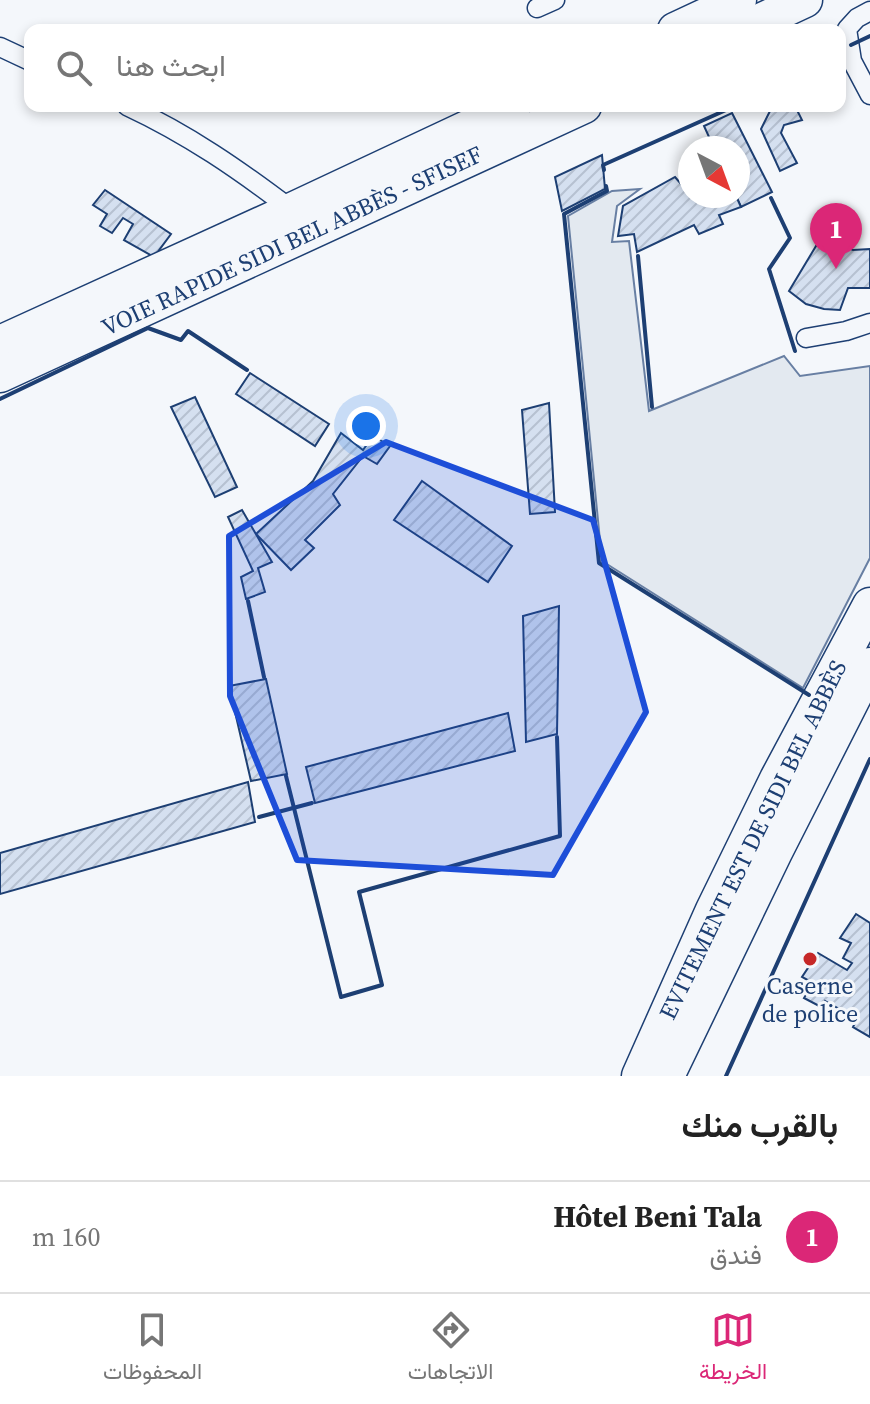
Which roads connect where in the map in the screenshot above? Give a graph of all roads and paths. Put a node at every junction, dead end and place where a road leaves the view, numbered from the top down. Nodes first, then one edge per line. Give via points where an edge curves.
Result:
1 (555, 0) edge
2 (739, 0) edge
3 (805, 0) edge
4 (537, 8) dead end
5 (870, 11) edge
6 (688, 24) edge
7 (754, 24) edge
8 (0, 47) edge
9 (24, 58) edge
10 (865, 74) edge
11 (870, 95) edge
12 (139, 112) edge
13 (501, 112) edge
14 (570, 112) edge
15 (292, 210) junction
16 (154, 289) junction
17 (870, 323) edge
18 (806, 338) dead end
19 (0, 343) edge
20 (0, 375) edge
21 (870, 605) edge
22 (870, 665) edge
23 (639, 1076) edge
24 (667, 1076) edge

1 - 4 street
2 - 6 highway
3 - 7 highway
5 - 10 street via 847,29 852,61
8 - 9 street
10 - 11 street
12 - 15 street via 189,137
13 - 15 highway, VOIE RAPIDE SIDI BEL ABBÈS - SFISEF
14 - 16 highway, VOIE RAPIDE SIDI BEL ABBÈS - SFISEF
15 - 16 highway, VOIE RAPIDE SIDI BEL ABBÈS - SFISEF
16 - 19 highway, VOIE RAPIDE SIDI BEL ABBÈS - SFISEF
16 - 20 highway, VOIE RAPIDE SIDI BEL ABBÈS - SFISEF
17 - 18 street
21 - 23 highway, EVITEMENT EST DE SIDI BEL ABBÈS via 777,779
22 - 24 highway, EVITEMENT EST DE SIDI BEL ABBÈS

